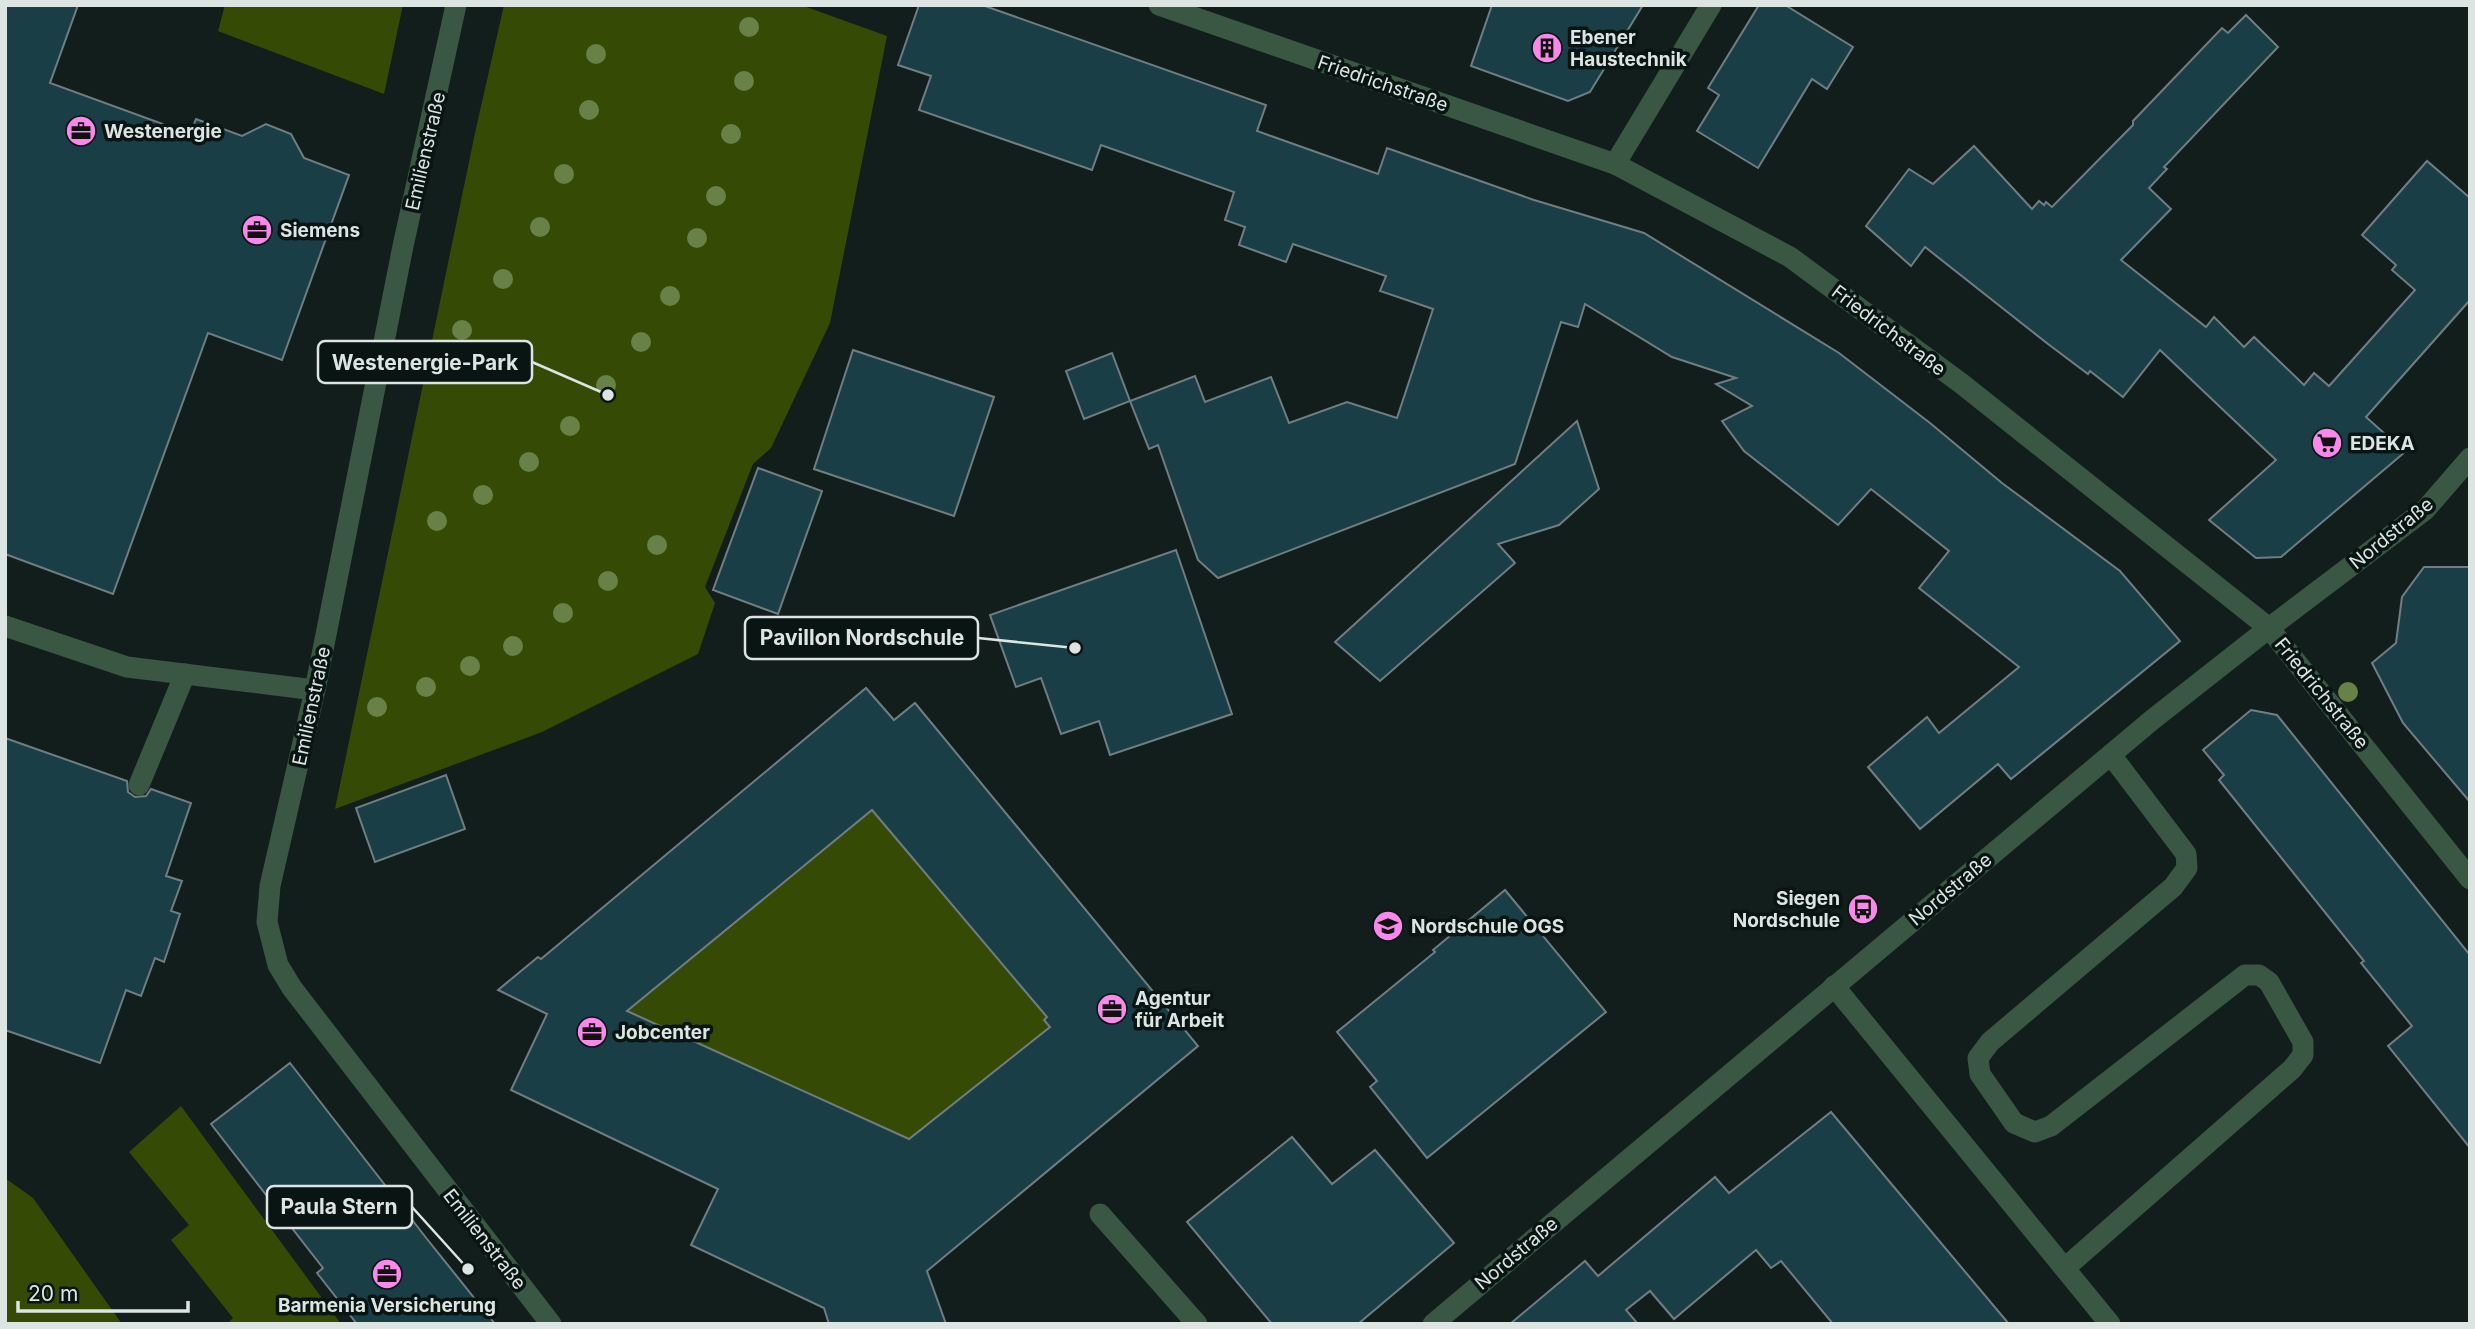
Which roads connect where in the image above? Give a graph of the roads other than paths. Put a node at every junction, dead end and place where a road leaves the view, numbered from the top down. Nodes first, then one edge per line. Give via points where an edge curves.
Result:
1 (456, 5) edge
2 (1159, 5) edge
3 (1711, 5) edge
4 (1615, 163) junction
5 (2470, 458) edge
6 (5, 626) edge
7 (2269, 628) junction
8 (185, 674) junction
9 (315, 690) junction
10 (2111, 755) junction
11 (139, 785) dead end
12 (2470, 879) edge
13 (1834, 986) junction
14 (1100, 1214) dead end
15 (2065, 1268) junction
16 (551, 1324) edge
17 (1197, 1324) edge
18 (1433, 1324) edge
19 (2110, 1324) edge

1 - 9 street, Emilienstraße
2 - 4 street, Friedrichstraße
3 - 4 street
4 - 7 street, Friedrichstraße via 1790,257 1962,384
5 - 7 street, Nordstraße via 2426,510
6 - 8 street via 127,667
7 - 10 street, Nordstraße
7 - 12 street, Friedrichstraße
8 - 9 street
8 - 11 street
9 - 16 street, Emilienstraße via 270,886 267,922 278,965
10 - 13 street, Nordstraße
10 - 15 street via 2186,854 2187,869 2173,887 1990,1042 1978,1058 1980,1074 2014,1123 2035,1132 2051,1126 2245,975 2259,975 2269,982 2303,1042 2303,1055
13 - 15 street
13 - 18 street, Nordstraße
14 - 17 street
15 - 19 street

